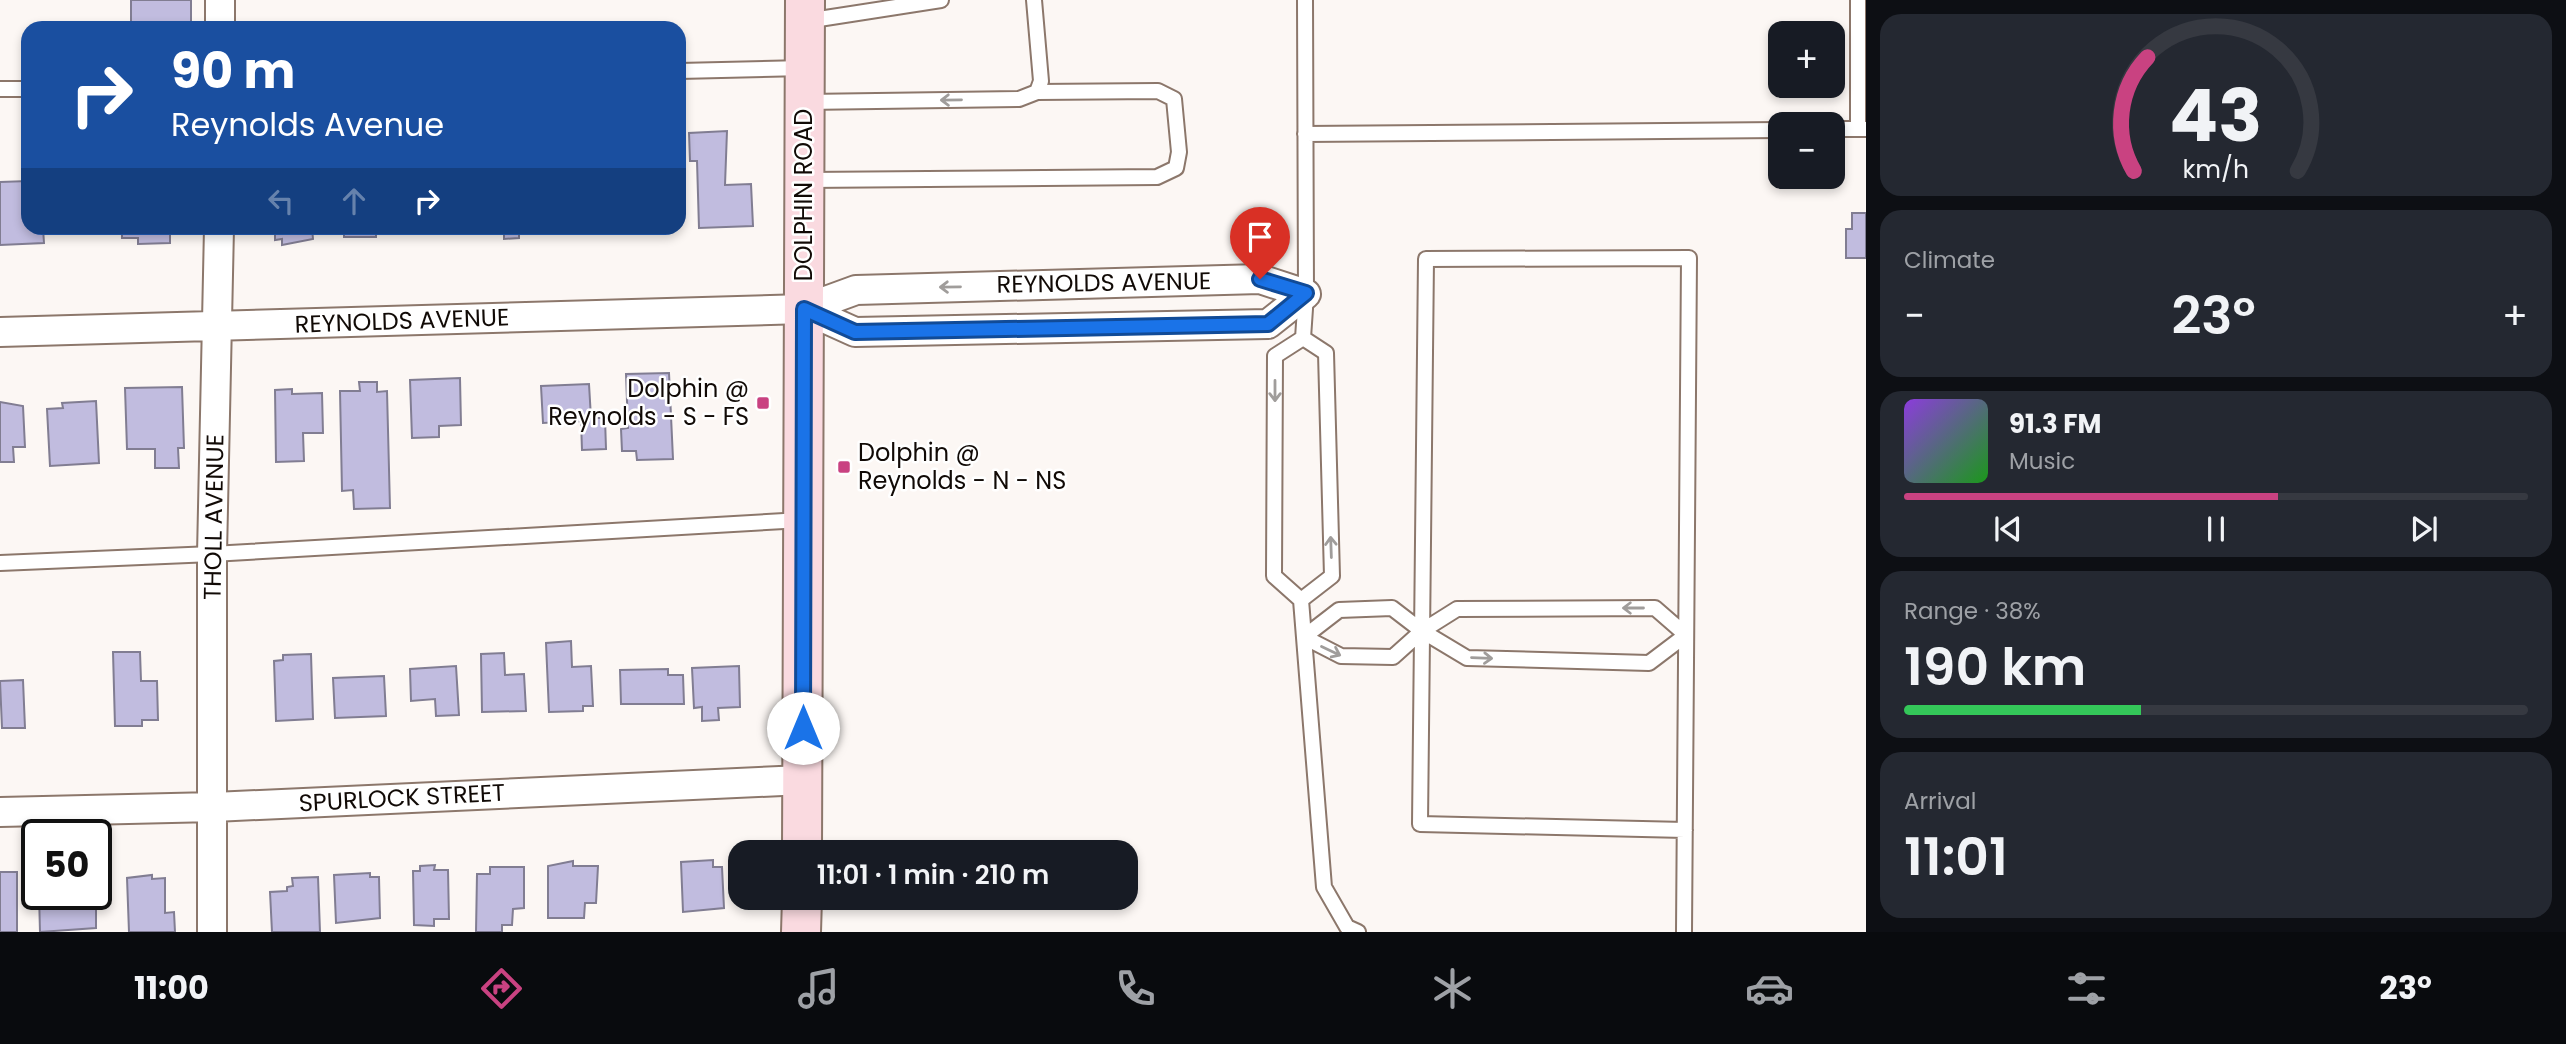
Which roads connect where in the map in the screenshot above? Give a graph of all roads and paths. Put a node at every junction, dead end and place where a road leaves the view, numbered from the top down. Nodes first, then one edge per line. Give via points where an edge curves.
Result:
1 (220, 0) edge
2 (941, 0) edge
3 (1034, 0) edge
4 (1305, 0) edge
5 (1858, 0) edge
6 (805, 11) edge
7 (220, 21) edge
8 (686, 72) edge
9 (804, 85) junction
10 (0, 89) edge
11 (21, 89) edge
12 (1037, 92) junction
13 (1862, 129) edge
14 (1768, 130) edge
15 (1305, 134) junction
16 (804, 180) junction
17 (219, 235) edge
18 (1306, 293) junction
19 (804, 309) junction
20 (218, 327) junction
21 (0, 331) edge
22 (1303, 338) junction
23 (803, 520) junction
24 (212, 554) junction
25 (0, 562) edge
26 (1301, 600) junction
27 (1422, 631) junction
28 (1686, 635) junction
29 (1304, 638) junction
30 (803, 780) junction
31 (214, 807) junction
32 (0, 812) edge
33 (1685, 830) junction
34 (802, 840) edge
35 (802, 910) edge
36 (1351, 930) edge
37 (212, 932) edge
38 (802, 932) edge
39 (1684, 932) edge

1 - 7 street
2 - 6 lane
3 - 12 lane via 1041,81
4 - 15 lane
5 - 13 lane
6 - 9 main road, DOLPHIN ROAD
8 - 9 lane
12 -> 9 lane via 1019,99
9 - 16 main road, DOLPHIN ROAD
10 - 11 lane
12 - 16 lane via 1158,91 1174,99 1176,168 1157,177
14 - 15 lane
15 - 18 lane
16 - 19 main road, DOLPHIN ROAD
17 - 20 street, THOLL AVENUE
18 -> 19 street, REYNOLDS AVENUE via 1260,279 856,289
18 - 19 street, REYNOLDS AVENUE via 1268,324 855,332
18 - 22 lane
19 - 20 street, REYNOLDS AVENUE
19 - 23 main road, DOLPHIN ROAD
20 - 21 street, REYNOLDS AVENUE
20 - 24 street, THOLL AVENUE
22 -> 26 lane via 1275,356 1274,576
26 -> 22 lane via 1332,576 1326,353
23 - 24 lane
23 - 30 main road, DOLPHIN ROAD
24 - 25 lane
24 - 31 street, THOLL AVENUE
26 - 29 lane
28 -> 27 lane via 1655,608 1457,609
27 -> 28 lane via 1466,658 1649,663
27 - 28 lane via 1426,259 1689,258
29 -> 27 lane via 1341,656 1393,657
27 - 29 lane via 1392,608 1339,610
27 - 33 lane via 1420,824
28 - 33 lane
29 - 36 lane via 1324,887
30 - 31 street, SPURLOCK STREET
30 - 34 main road, DOLPHIN ROAD
31 - 32 street, SPURLOCK STREET
31 - 37 street, THOLL AVENUE
33 - 39 lane
35 - 38 main road

